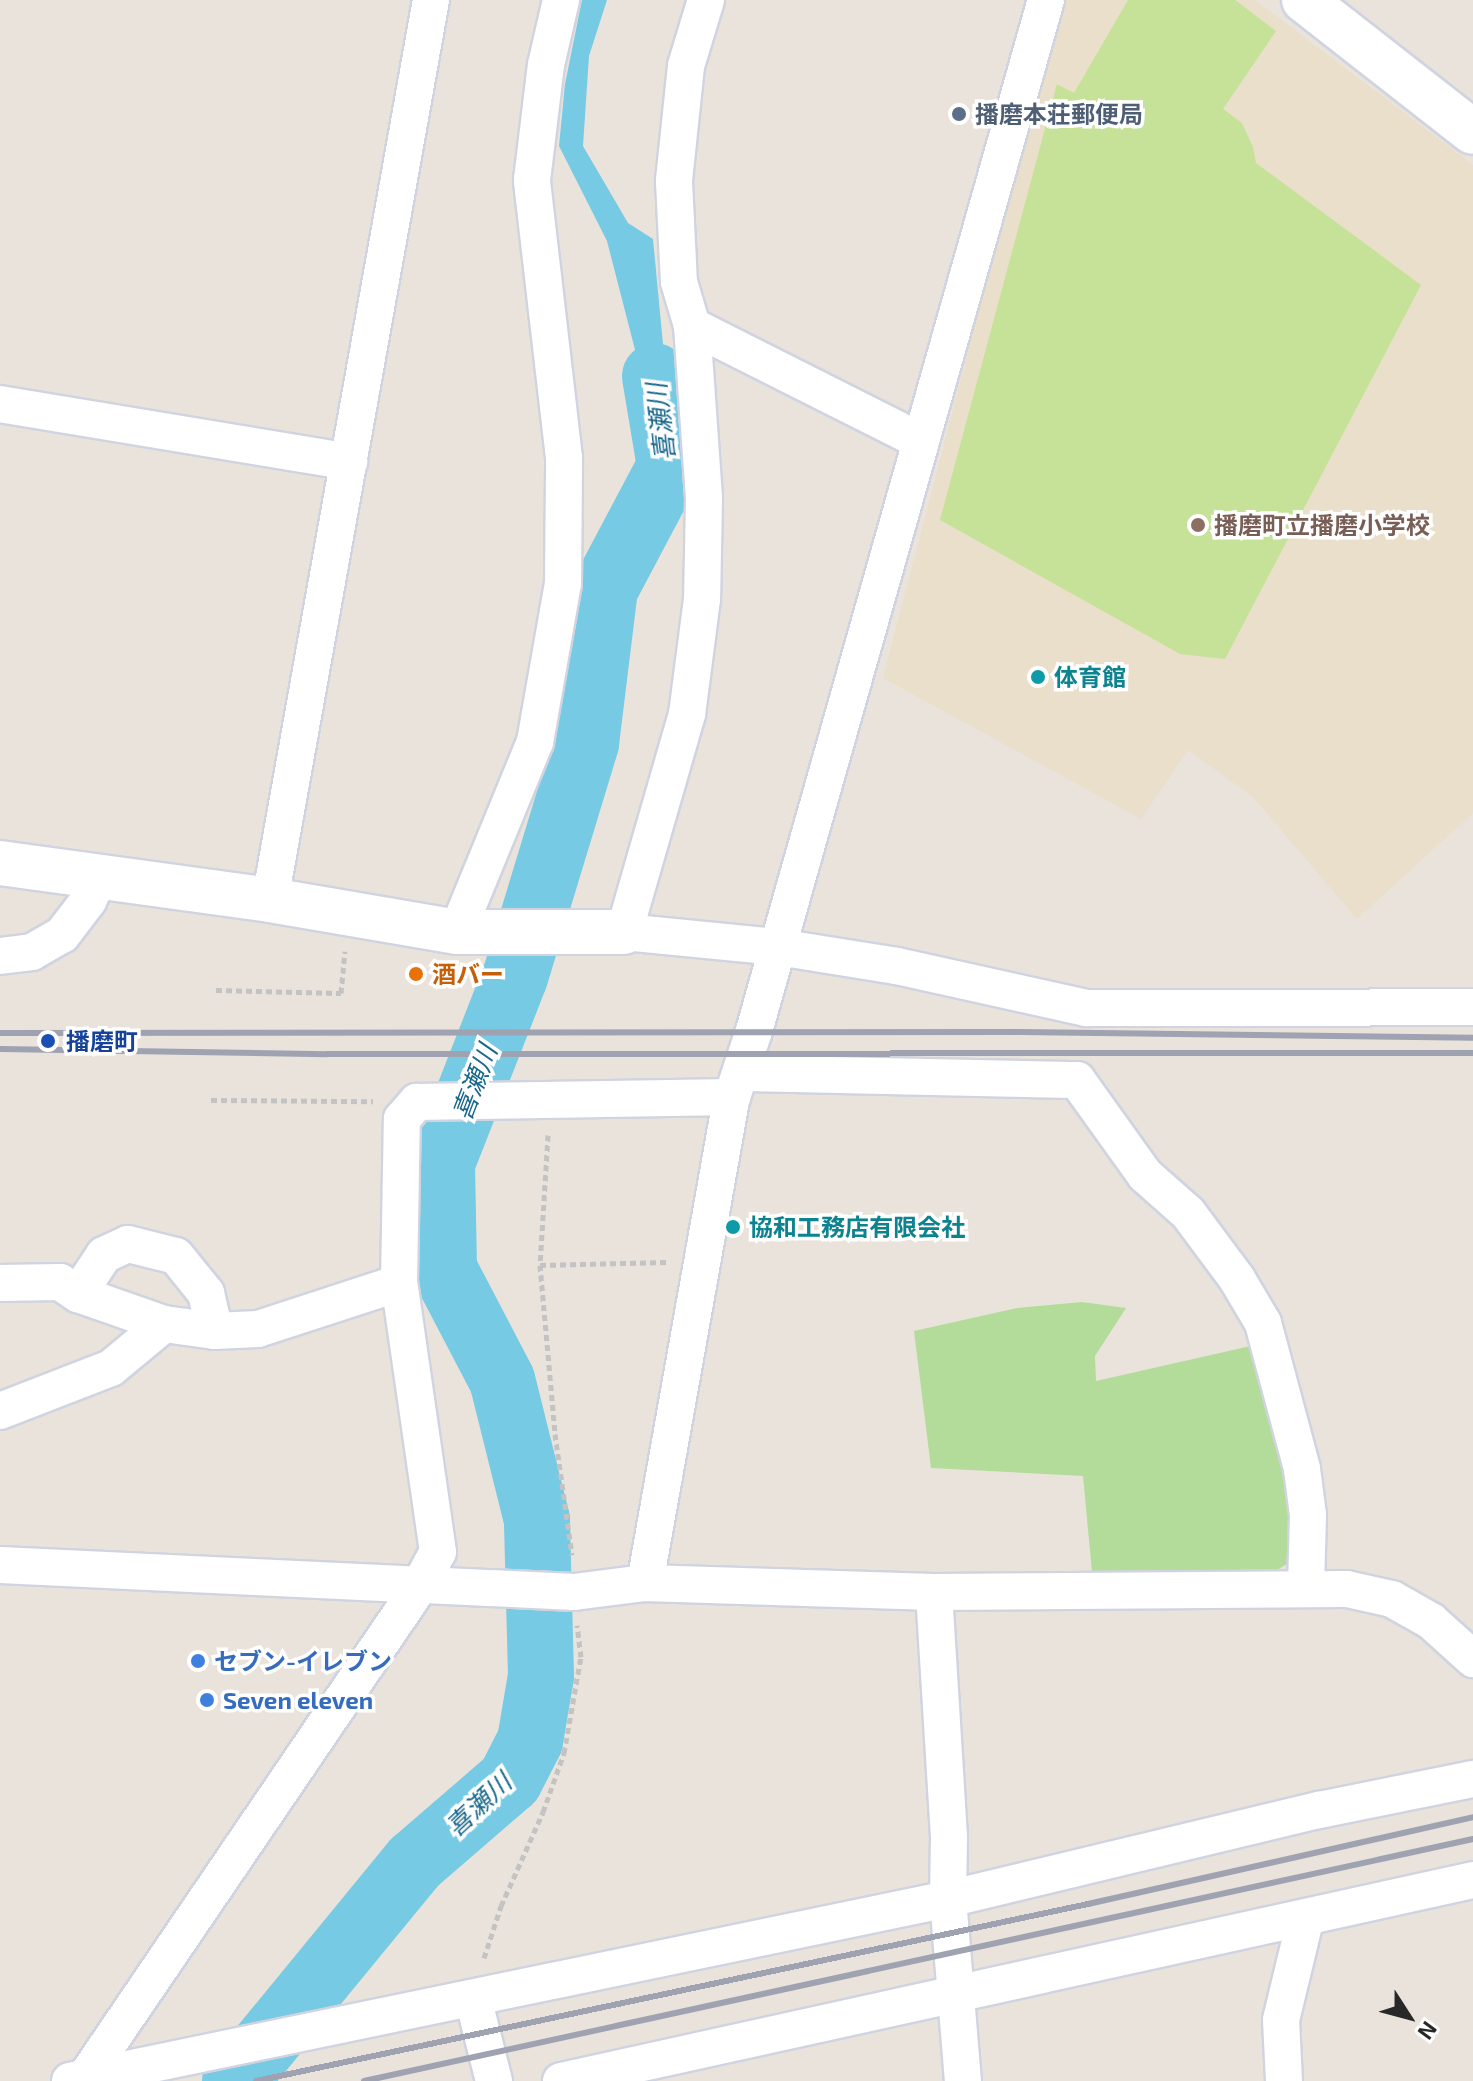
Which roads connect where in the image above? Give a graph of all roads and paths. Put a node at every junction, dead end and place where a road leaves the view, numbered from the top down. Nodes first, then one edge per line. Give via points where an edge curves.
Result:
1 (431, 0) edge
2 (561, 0) edge
3 (706, 0) edge
4 (1046, 0) edge
5 (1304, 0) edge
6 (1473, 132) edge
7 (692, 326) junction
8 (0, 404) edge
9 (919, 440) junction
10 (349, 462) junction
11 (0, 863) edge
12 (99, 877) junction
13 (270, 900) junction
14 (457, 932) junction
15 (624, 932) junction
16 (347, 939) dead end
17 (778, 947) junction
18 (0, 956) edge
19 (216, 990) dead end
20 (1473, 1007) edge
21 (737, 1085) junction
22 (211, 1100) dead end
23 (371, 1100) dead end
24 (559, 1100) junction
25 (703, 1262) junction
26 (540, 1265) junction
27 (0, 1283) edge
28 (399, 1283) junction
29 (78, 1294) junction
30 (164, 1324) junction
31 (215, 1331) junction
32 (0, 1411) edge
33 (0, 1565) edge
34 (645, 1583) junction
35 (419, 1587) junction
36 (1306, 1587) junction
37 (574, 1592) junction
38 (934, 1592) junction
39 (1473, 1659) edge
40 (1473, 1779) edge
41 (1473, 1880) edge
42 (948, 1899) junction
43 (1306, 1917) junction
44 (954, 1993) junction
45 (473, 1998) junction
46 (80, 2080) edge
47 (494, 2081) edge
48 (561, 2081) edge
49 (963, 2081) edge
50 (1284, 2081) edge

1 - 10 street
2 - 14 street via 546,65 532,180 564,458 563,584 535,742
3 - 7 street via 686,66 674,181 679,282
4 - 9 street
5 - 6 street
7 - 9 street
7 - 15 street via 704,499 702,599 687,714
8 - 10 street
9 - 17 street
10 - 13 street
11 - 12 street
12 - 13 street
12 - 18 street via 88,901 49,945
13 - 14 street
14 - 15 street
15 - 17 street
16 - 19 path via 341,993
17 - 20 street via 897,966 1086,1008
17 - 21 street
21 - 24 street
21 - 25 street
21 - 36 street via 1077,1080 1145,1175 1188,1213 1263,1323 1302,1469 1308,1515
22 - 23 path
24 - 26 path via 545,1143
24 - 28 street via 417,1102 402,1119
25 - 26 path
25 - 34 street
26 - 37 path
27 - 29 street via 60,1282
28 - 31 street via 258,1329
28 - 35 street via 438,1552
29 - 30 street
29 - 31 street via 104,1255 128,1244 176,1256 206,1293
30 - 31 street
30 - 32 street via 111,1368
33 - 35 street
34 - 37 street
34 - 38 street
35 - 37 street
35 - 46 street
36 - 38 street
36 - 39 street via 1392,1599 1431,1621
37 - 45 path via 581,1657 564,1753 501,1906
38 - 42 street
40 - 42 street via 1319,1810
41 - 43 street
42 - 44 street
42 - 45 street
43 - 44 street
43 - 50 street via 1281,2020
44 - 48 street
44 - 49 street
45 - 46 street
45 - 47 street

